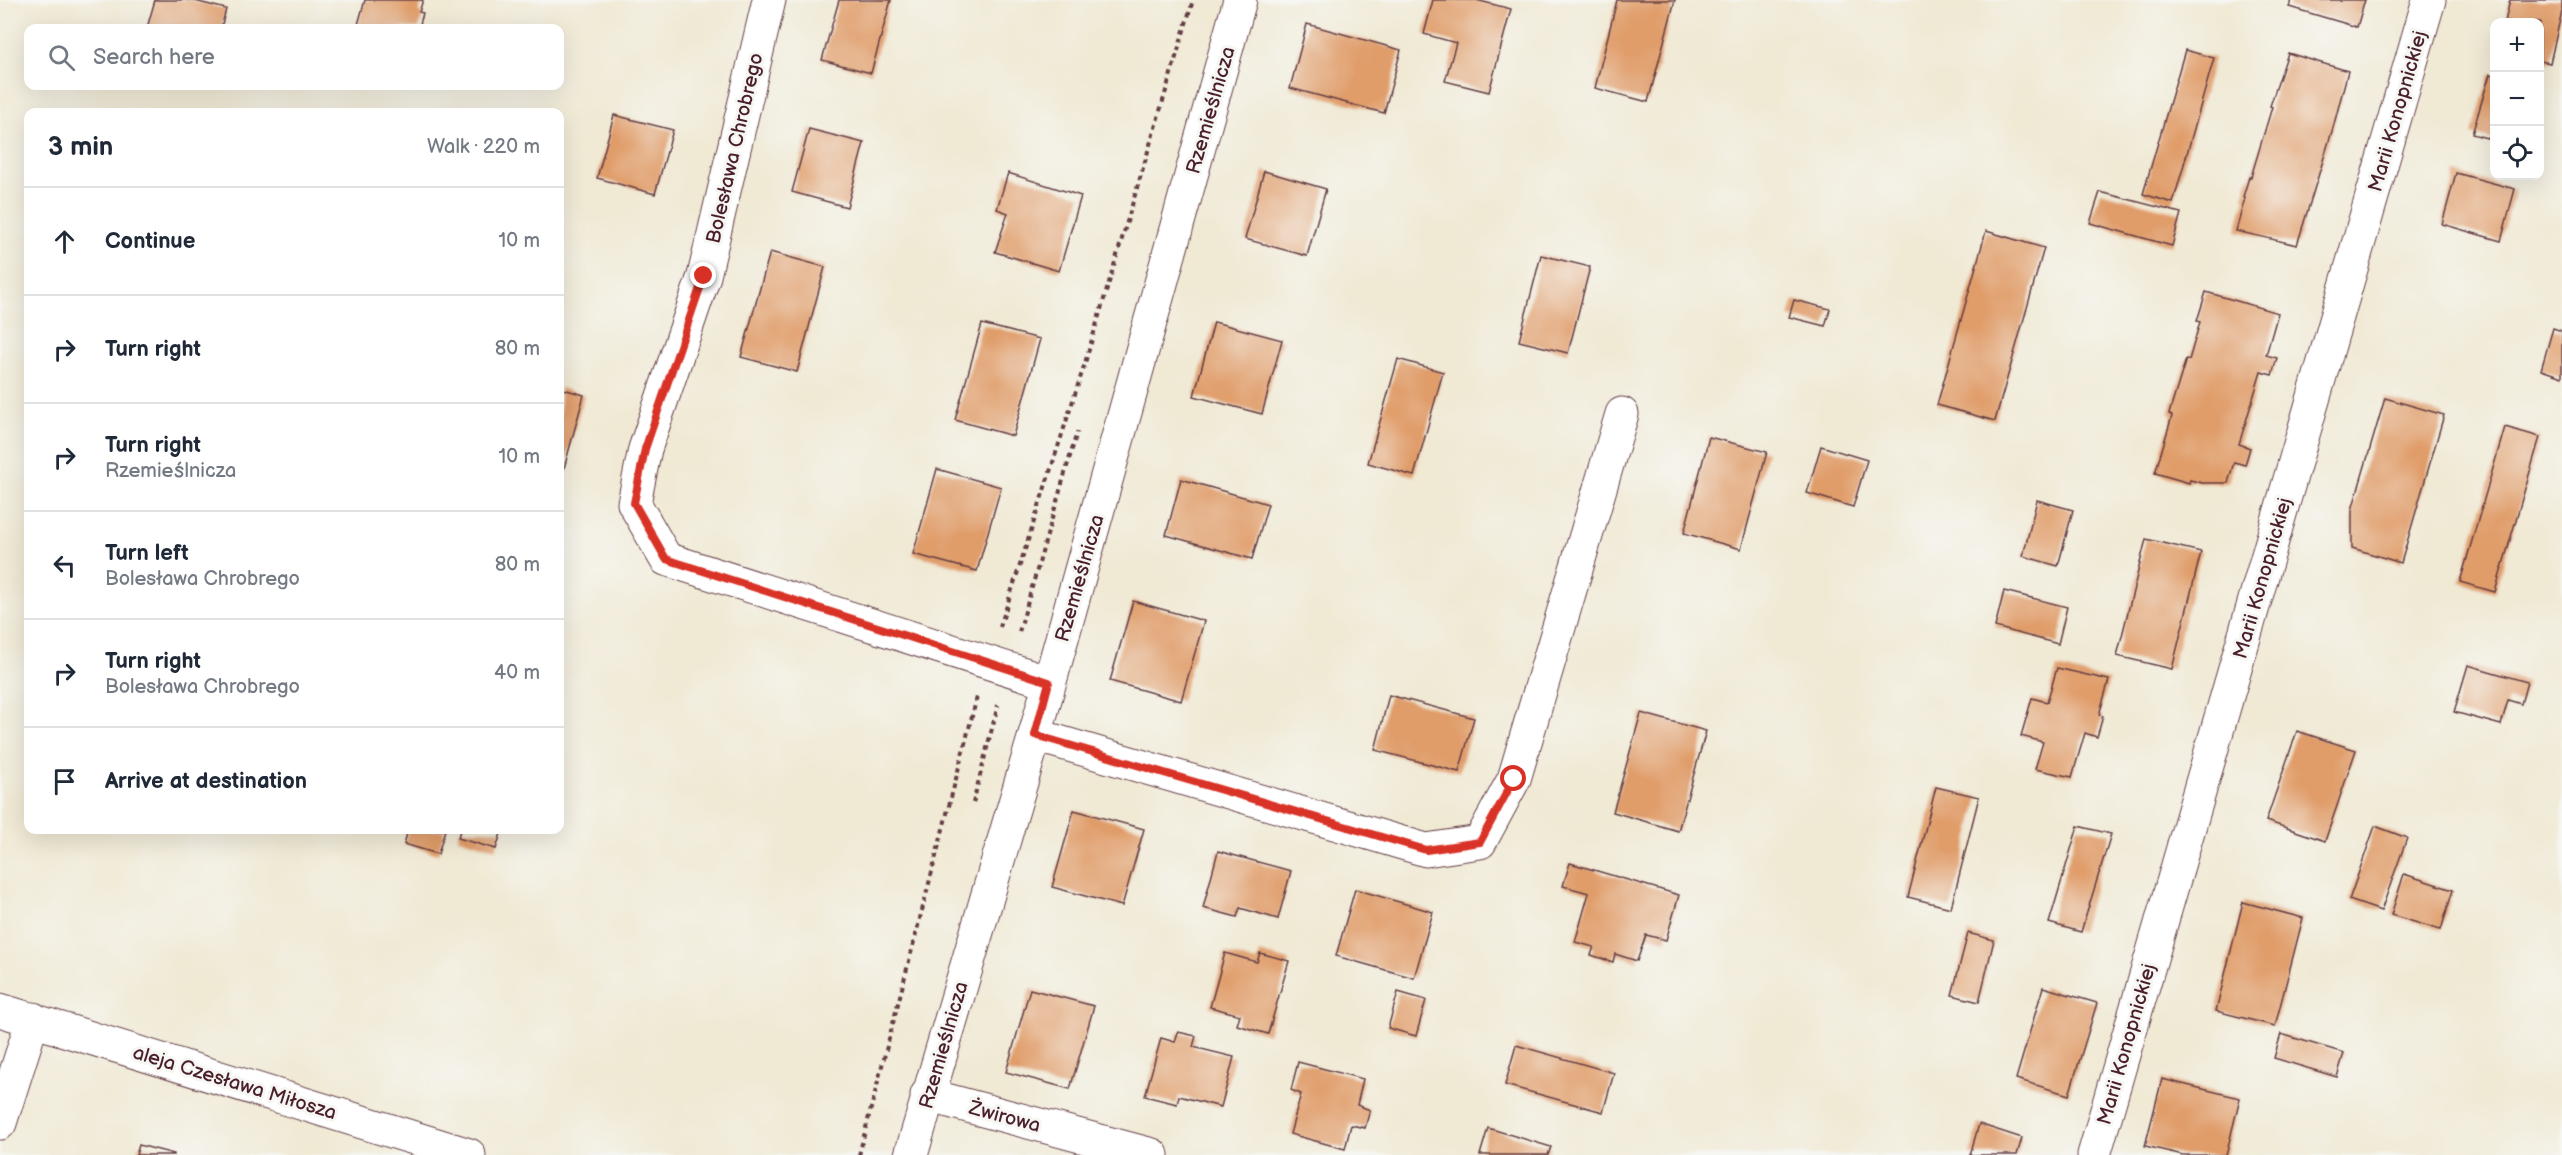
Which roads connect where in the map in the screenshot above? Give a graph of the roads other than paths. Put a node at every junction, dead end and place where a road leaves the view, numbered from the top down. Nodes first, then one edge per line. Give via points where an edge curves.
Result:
1 (769, 0) edge
2 (1240, 0) edge
3 (2429, 0) edge
4 (1622, 414) dead end
5 (1049, 682) junction
6 (1035, 735) junction
7 (0, 1010) edge
8 (33, 1019) junction
9 (927, 1095) junction
10 (0, 1123) edge
11 (469, 1155) edge
12 (911, 1155) edge
13 (1152, 1155) edge
14 (2094, 1155) edge

1 - 5 street, Bolesława Chrobrego via 704,276 645,449 634,503 666,559
2 - 5 street, Rzemieślnicza
3 - 14 street, Marii Konopnickiej
4 - 6 street via 1514,779 1480,842 1426,850
5 - 6 street, Rzemieślnicza
6 - 9 street, Rzemieślnicza
7 - 8 street, aleja Czesława Miłosza
8 - 10 street
8 - 11 street, aleja Czesława Miłosza
9 - 12 street, Rzemieślnicza
9 - 13 street, Żwirowa

